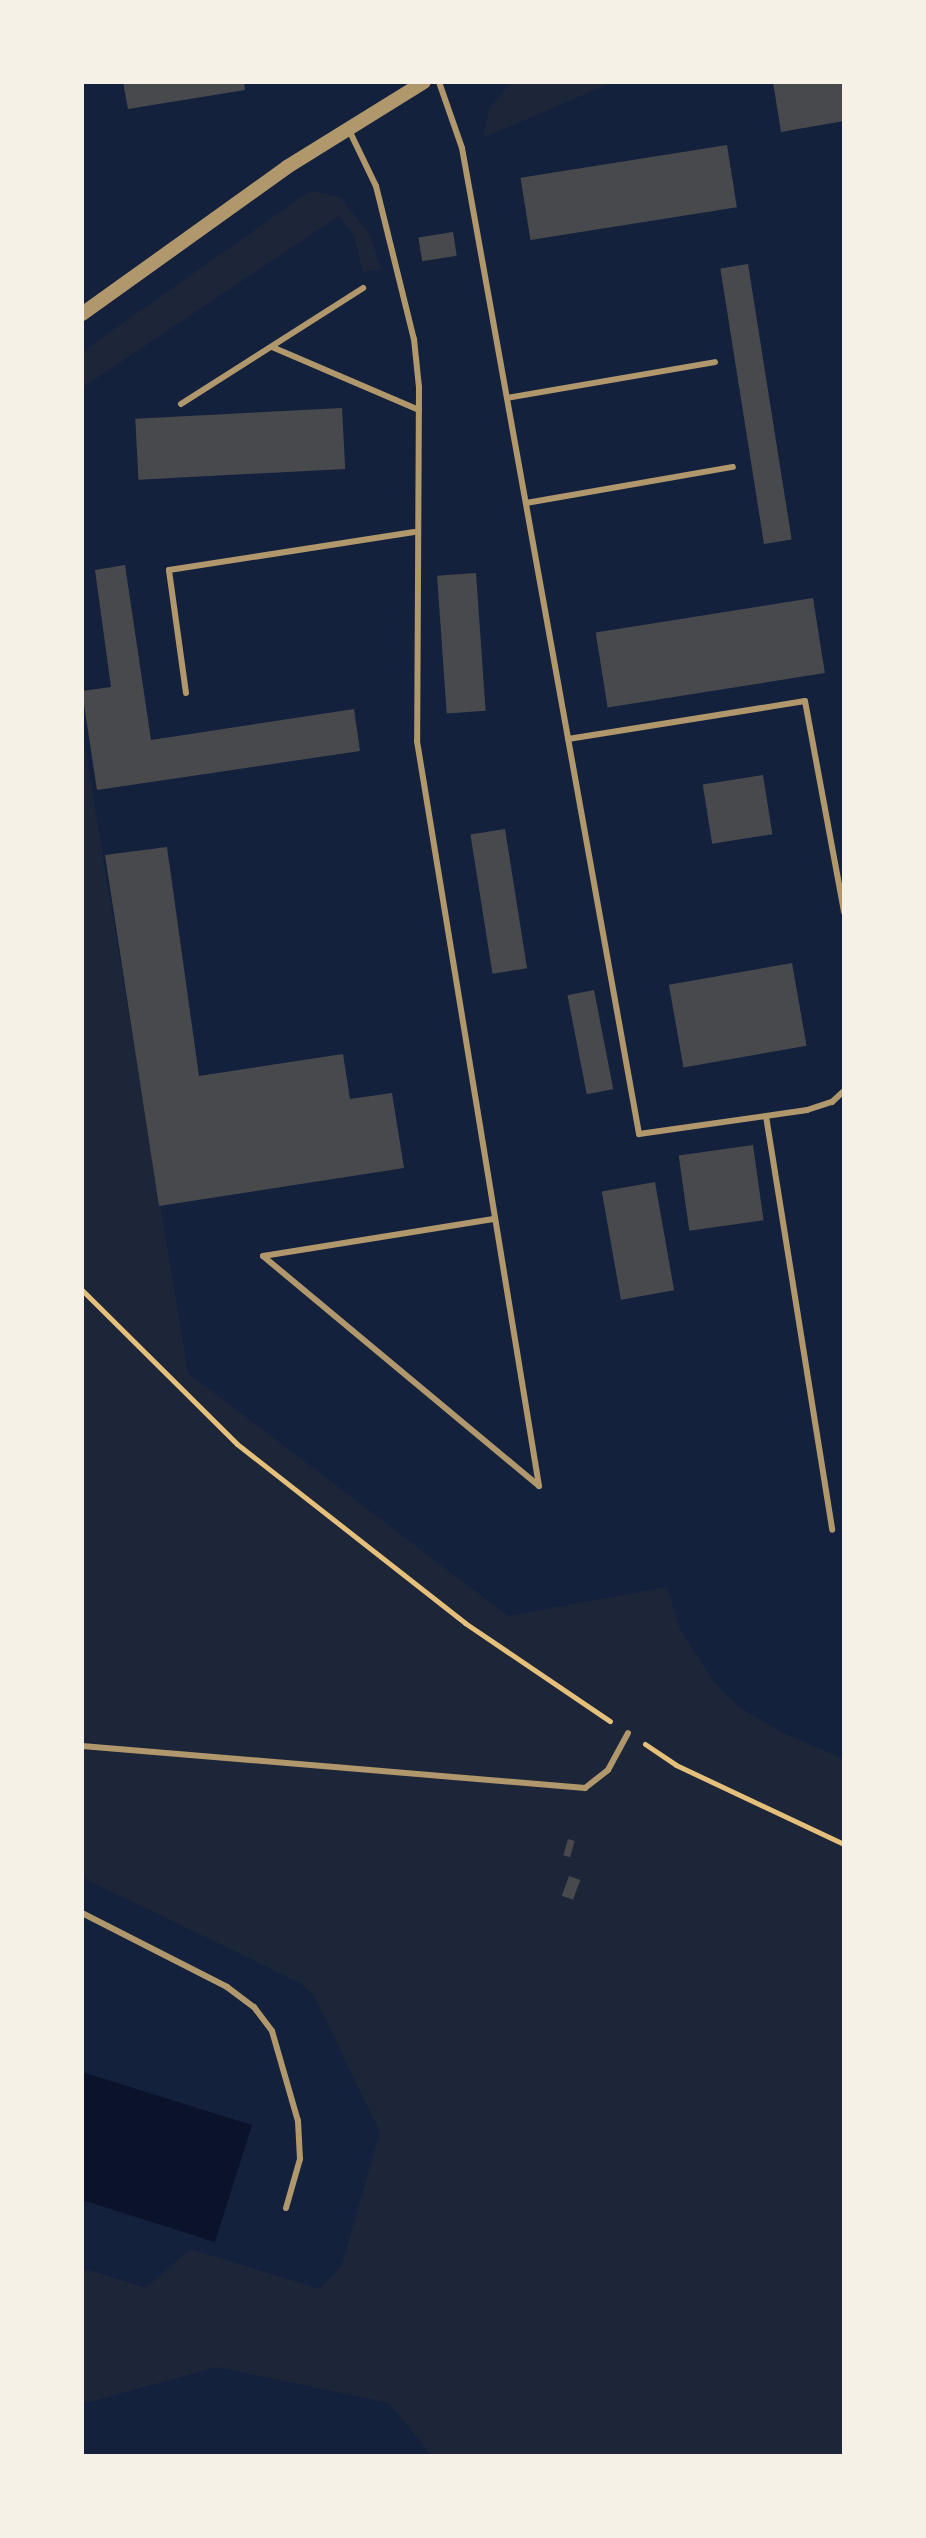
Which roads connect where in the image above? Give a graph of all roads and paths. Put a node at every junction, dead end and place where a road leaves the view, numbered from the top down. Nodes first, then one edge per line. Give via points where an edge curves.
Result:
1 (424, 82) edge
2 (439, 82) edge
3 (348, 127) junction
4 (363, 288) dead end
5 (82, 314) edge
6 (272, 347) junction
7 (715, 362) dead end
8 (507, 398) junction
9 (181, 404) dead end
10 (419, 410) junction
11 (733, 467) dead end
12 (526, 503) junction
13 (414, 532) junction
14 (186, 693) dead end
15 (568, 739) junction
16 (844, 912) edge
17 (844, 1091) edge
18 (766, 1116) junction
19 (495, 1219) junction
20 (82, 1290) edge
21 (832, 1530) dead end
22 (628, 1733) junction
23 (82, 1746) edge
24 (844, 1844) edge
25 (82, 1913) edge
26 (286, 2208) dead end

1 - 3 street
2 - 8 lane via 462,148
3 - 5 street
3 - 10 lane via 376,186 414,339
4 - 6 lane
6 - 9 lane
6 - 10 lane
7 - 8 lane
8 - 12 lane
10 - 13 lane
11 - 12 lane
12 - 15 lane
13 - 14 lane via 169,570
13 - 19 lane via 417,741
15 - 16 lane via 805,701
15 - 18 lane via 639,1134
17 - 18 lane via 832,1102
18 - 21 lane
19 - 19 lane via 263,1256 539,1486 500,1251
20 - 22 path via 237,1444 465,1623
22 - 23 lane via 608,1770 585,1788
22 - 24 path via 676,1765
25 - 26 lane via 227,1987 254,2007 272,2031 298,2121 300,2159

